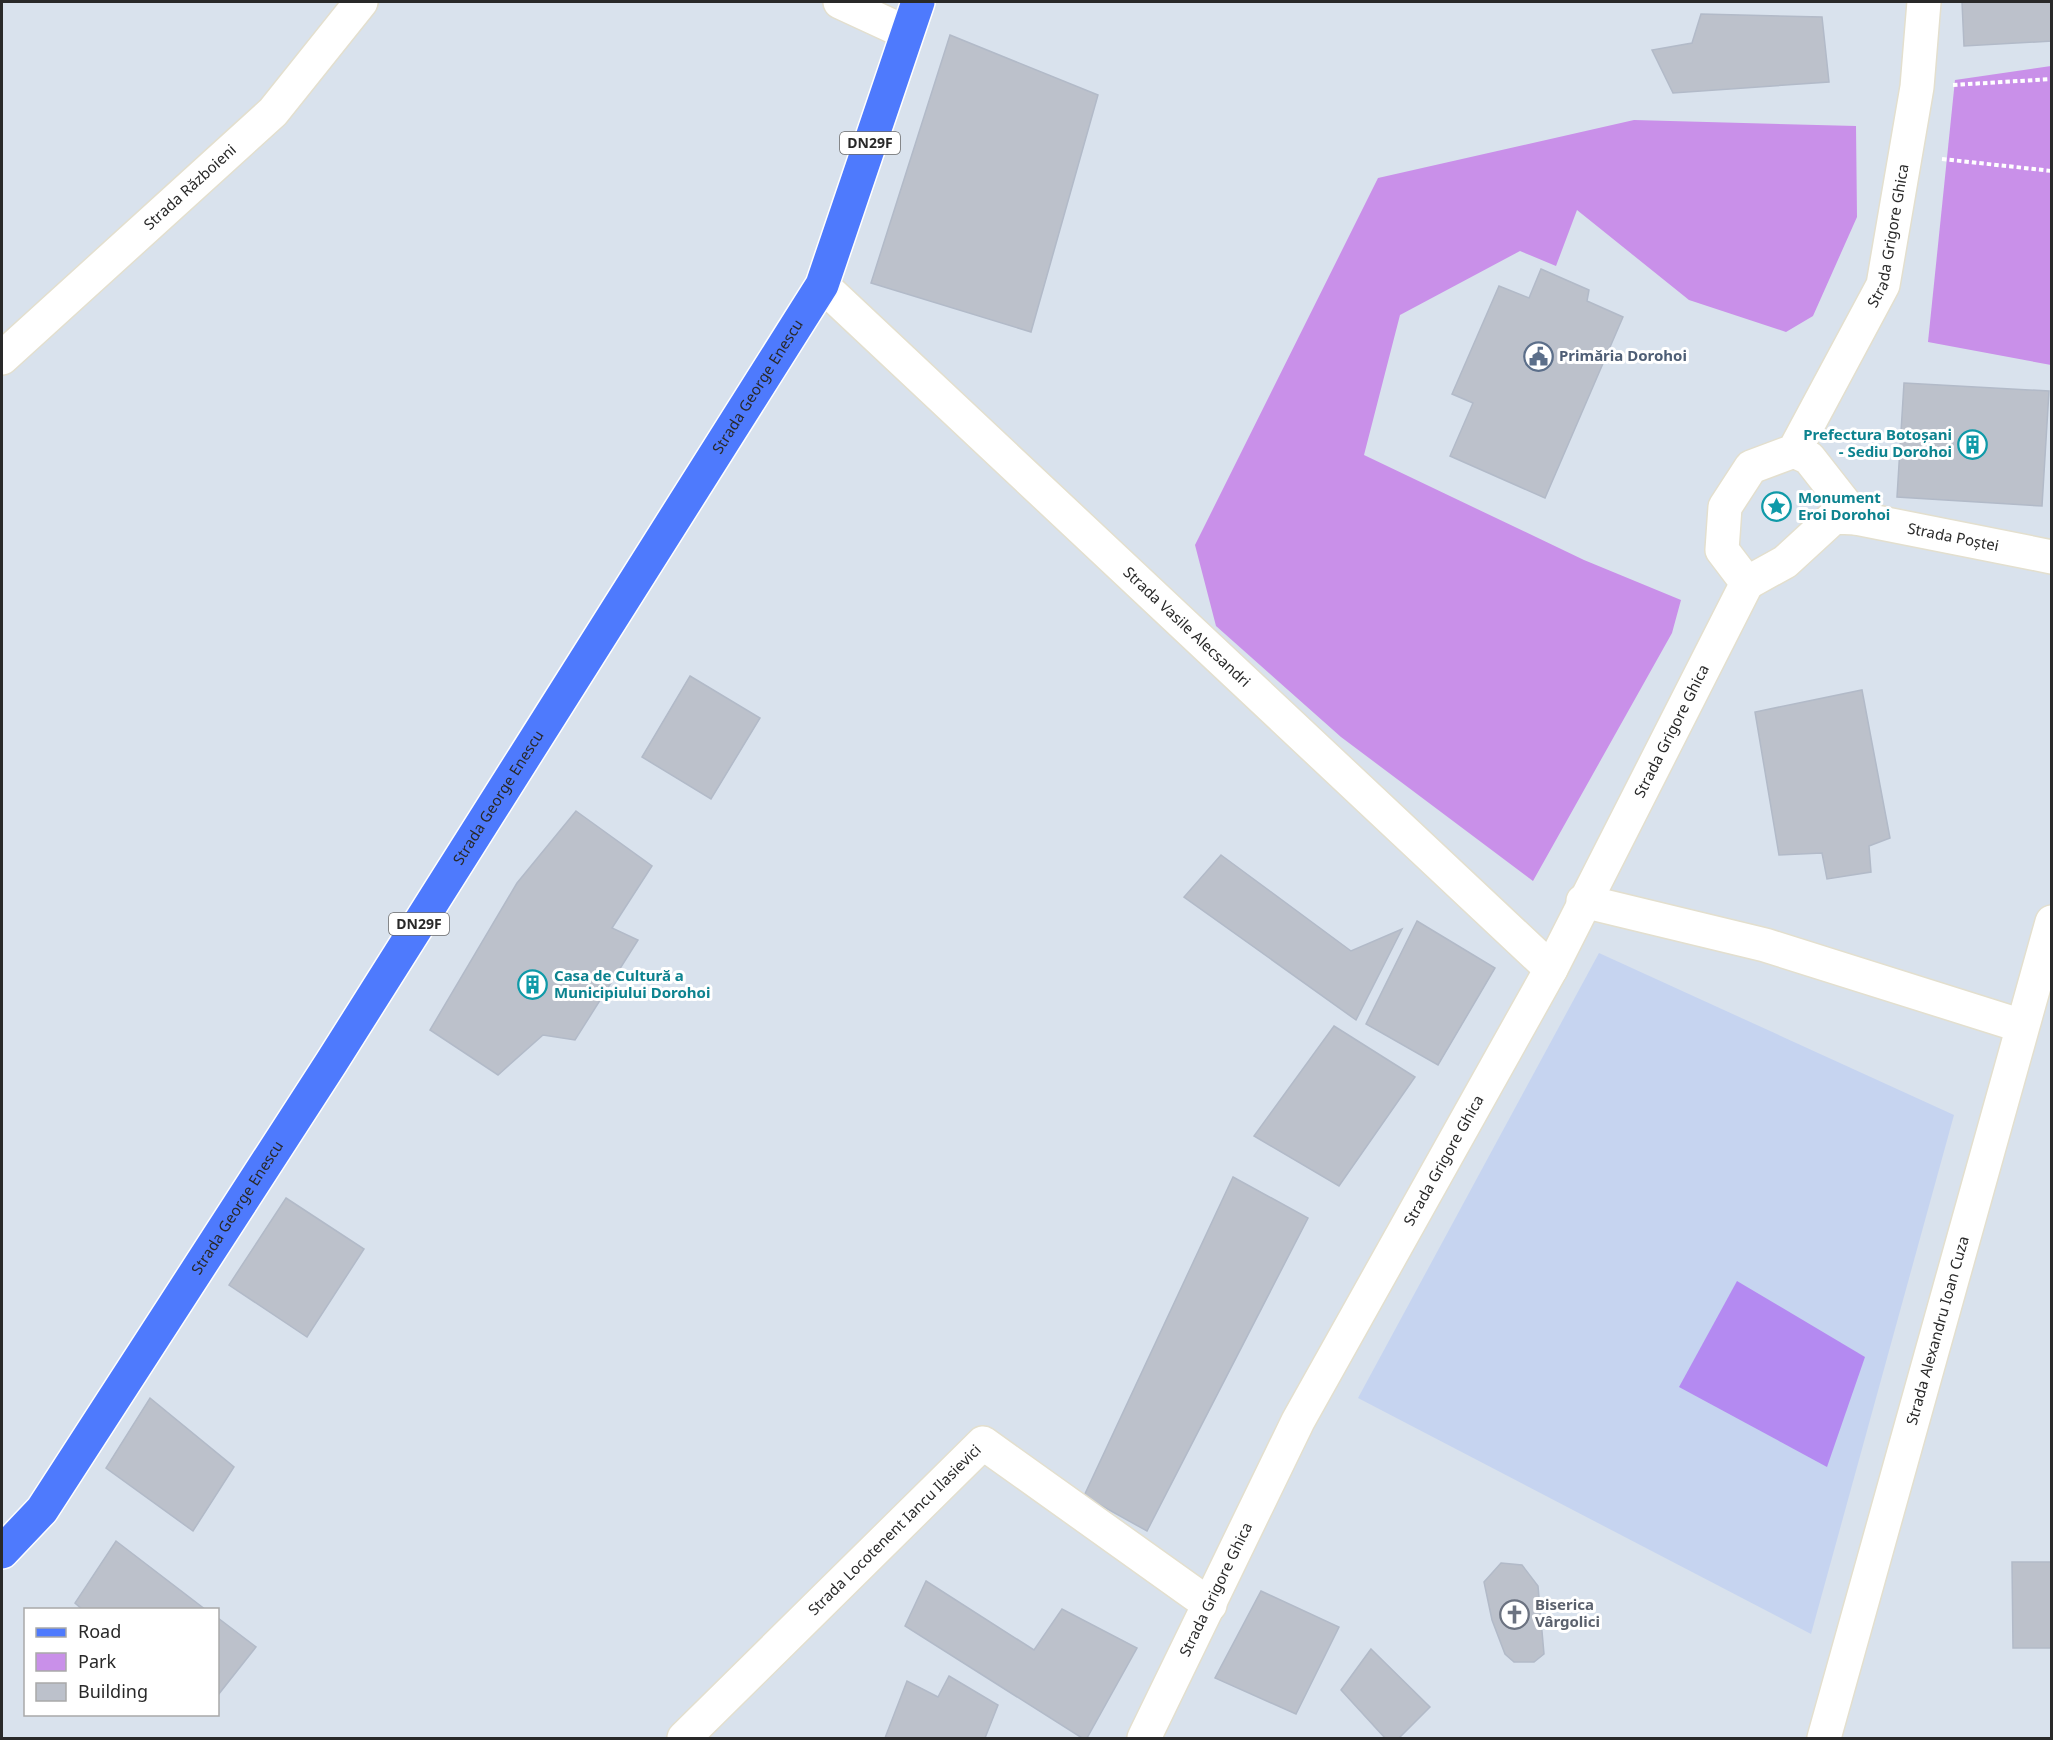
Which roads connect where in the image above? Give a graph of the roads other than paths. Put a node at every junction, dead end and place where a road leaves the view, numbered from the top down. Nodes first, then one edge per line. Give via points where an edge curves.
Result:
1 (361, 2) edge
2 (840, 2) edge
3 (918, 2) edge
4 (1924, 2) edge
5 (907, 33) junction
6 (822, 285) junction
7 (2, 358) edge
8 (1794, 451) junction
9 (1856, 518) junction
10 (2052, 557) edge
11 (1747, 583) junction
12 (1583, 901) junction
13 (2052, 922) edge
14 (1551, 969) junction
15 (2022, 1026) junction
16 (2, 1552) edge
17 (1210, 1605) junction
18 (684, 1738) edge
19 (1144, 1738) edge
20 (1824, 1738) edge

1 - 7 street, Strada Războieni via 273,112
2 - 5 street
3 - 5 main road, Strada George Enescu / DN29F
4 - 8 street, Strada Grigore Ghica via 1917,87 1883,285
5 - 6 main road, Strada George Enescu / DN29F
6 - 14 street, Strada Vasile Alecsandri
6 - 16 main road, Strada George Enescu / DN29F via 331,1063 42,1510
8 - 9 street via 1809,458
8 - 11 street via 1751,467 1725,507 1722,550
9 - 10 street, Strada Poștei
9 - 11 street via 1834,517 1785,562
11 - 12 street, Strada Grigore Ghica
12 - 14 street, Strada Grigore Ghica
12 - 15 street via 1764,945
13 - 15 street, Strada Alexandru Ioan Cuza
14 - 17 street, Strada Grigore Ghica via 1298,1421
15 - 20 street, Strada Alexandru Ioan Cuza
17 - 18 street, Strada Locotenent Iancu Ilasievici via 983,1443
17 - 19 street, Strada Grigore Ghica

